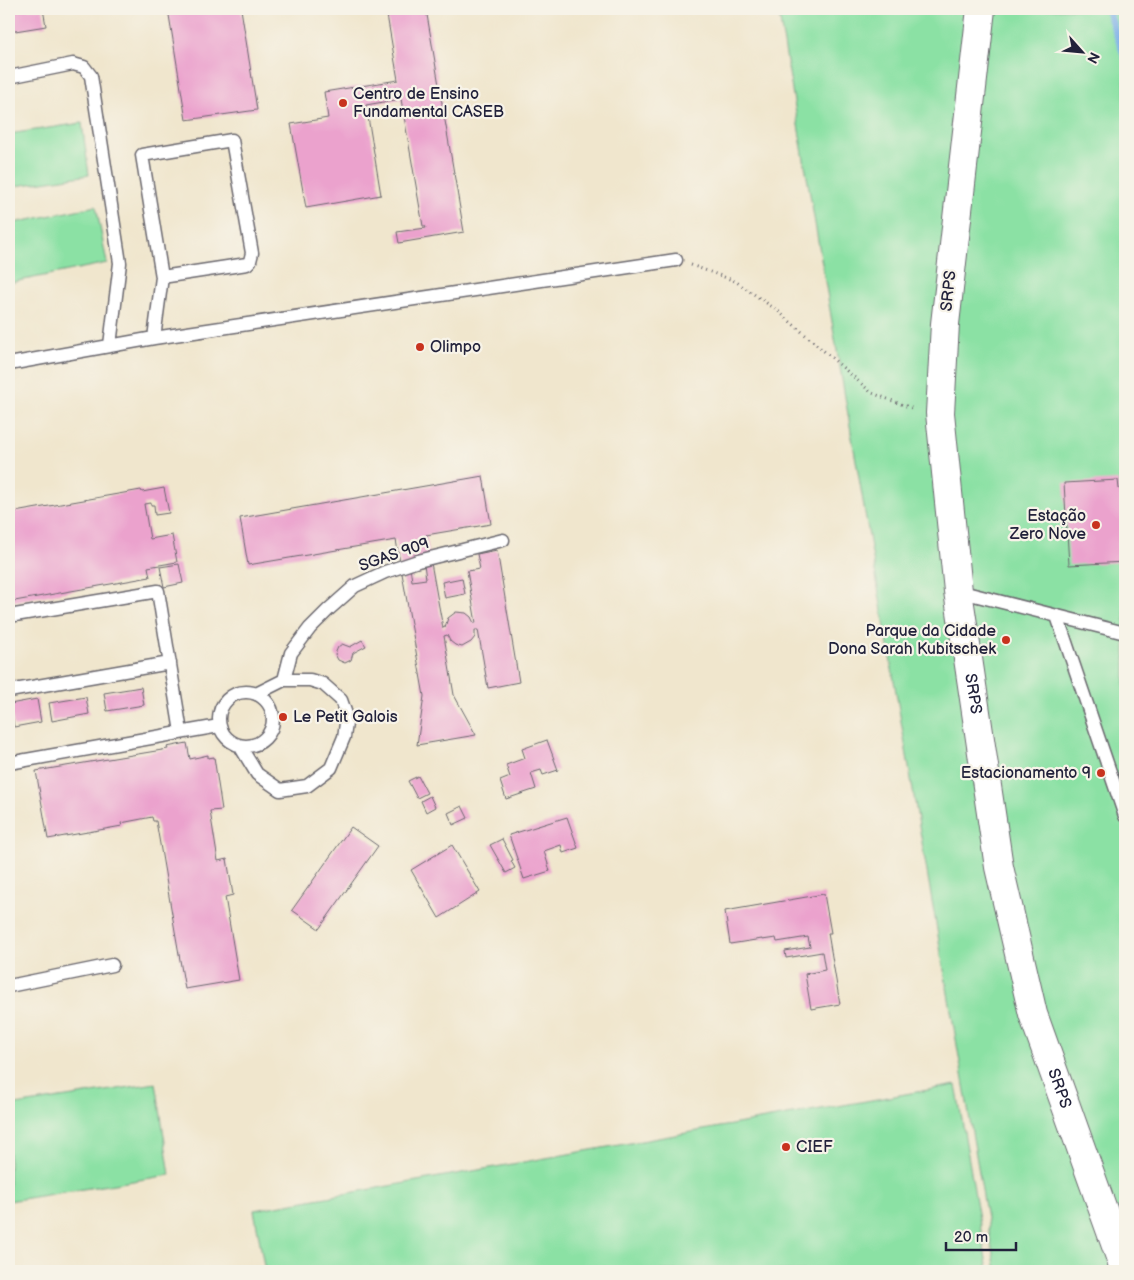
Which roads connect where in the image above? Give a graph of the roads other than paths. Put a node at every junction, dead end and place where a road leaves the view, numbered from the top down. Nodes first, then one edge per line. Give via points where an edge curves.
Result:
1 (980, 9) edge
2 (9, 77) edge
3 (676, 260) road end
4 (162, 277) junction
5 (154, 338) junction
6 (110, 346) junction
7 (9, 364) edge
8 (503, 540) dead end
9 (958, 591) junction
10 (9, 616) edge
11 (1057, 616) junction
12 (1125, 633) edge
13 (170, 663) junction
14 (284, 680) junction
15 (9, 691) edge
16 (256, 694) junction
17 (219, 726) junction
18 (182, 732) junction
19 (240, 746) junction
20 (9, 763) edge
21 (1125, 816) edge
22 (112, 964) dead end
23 (9, 986) edge
24 (1125, 1271) edge

1 - 9 main road, SRPS via 945,324 940,413
2 - 6 lane via 73,64 84,67 91,76 120,263
3 - 5 lane
4 - 4 lane via 142,155 232,140 252,253 250,261
4 - 5 lane
5 - 6 lane
6 - 7 lane
8 - 14 lane, SGAS 909 via 418,561 355,586 310,628 291,654
9 - 11 lane
9 - 24 main road, SRPS via 999,867 1033,1014
10 - 13 lane via 158,591
11 - 12 lane
11 - 21 lane
13 - 15 lane
13 - 18 lane
14 - 16 lane
14 - 19 lane via 310,680 323,684 341,700 347,717 344,737 332,768 307,786 280,790 257,774
16 - 17 lane via 236,693 228,699 221,707
16 - 19 lane via 270,707 272,727 260,743
17 - 18 lane
17 - 19 lane via 231,742
18 - 20 lane
22 - 23 lane

